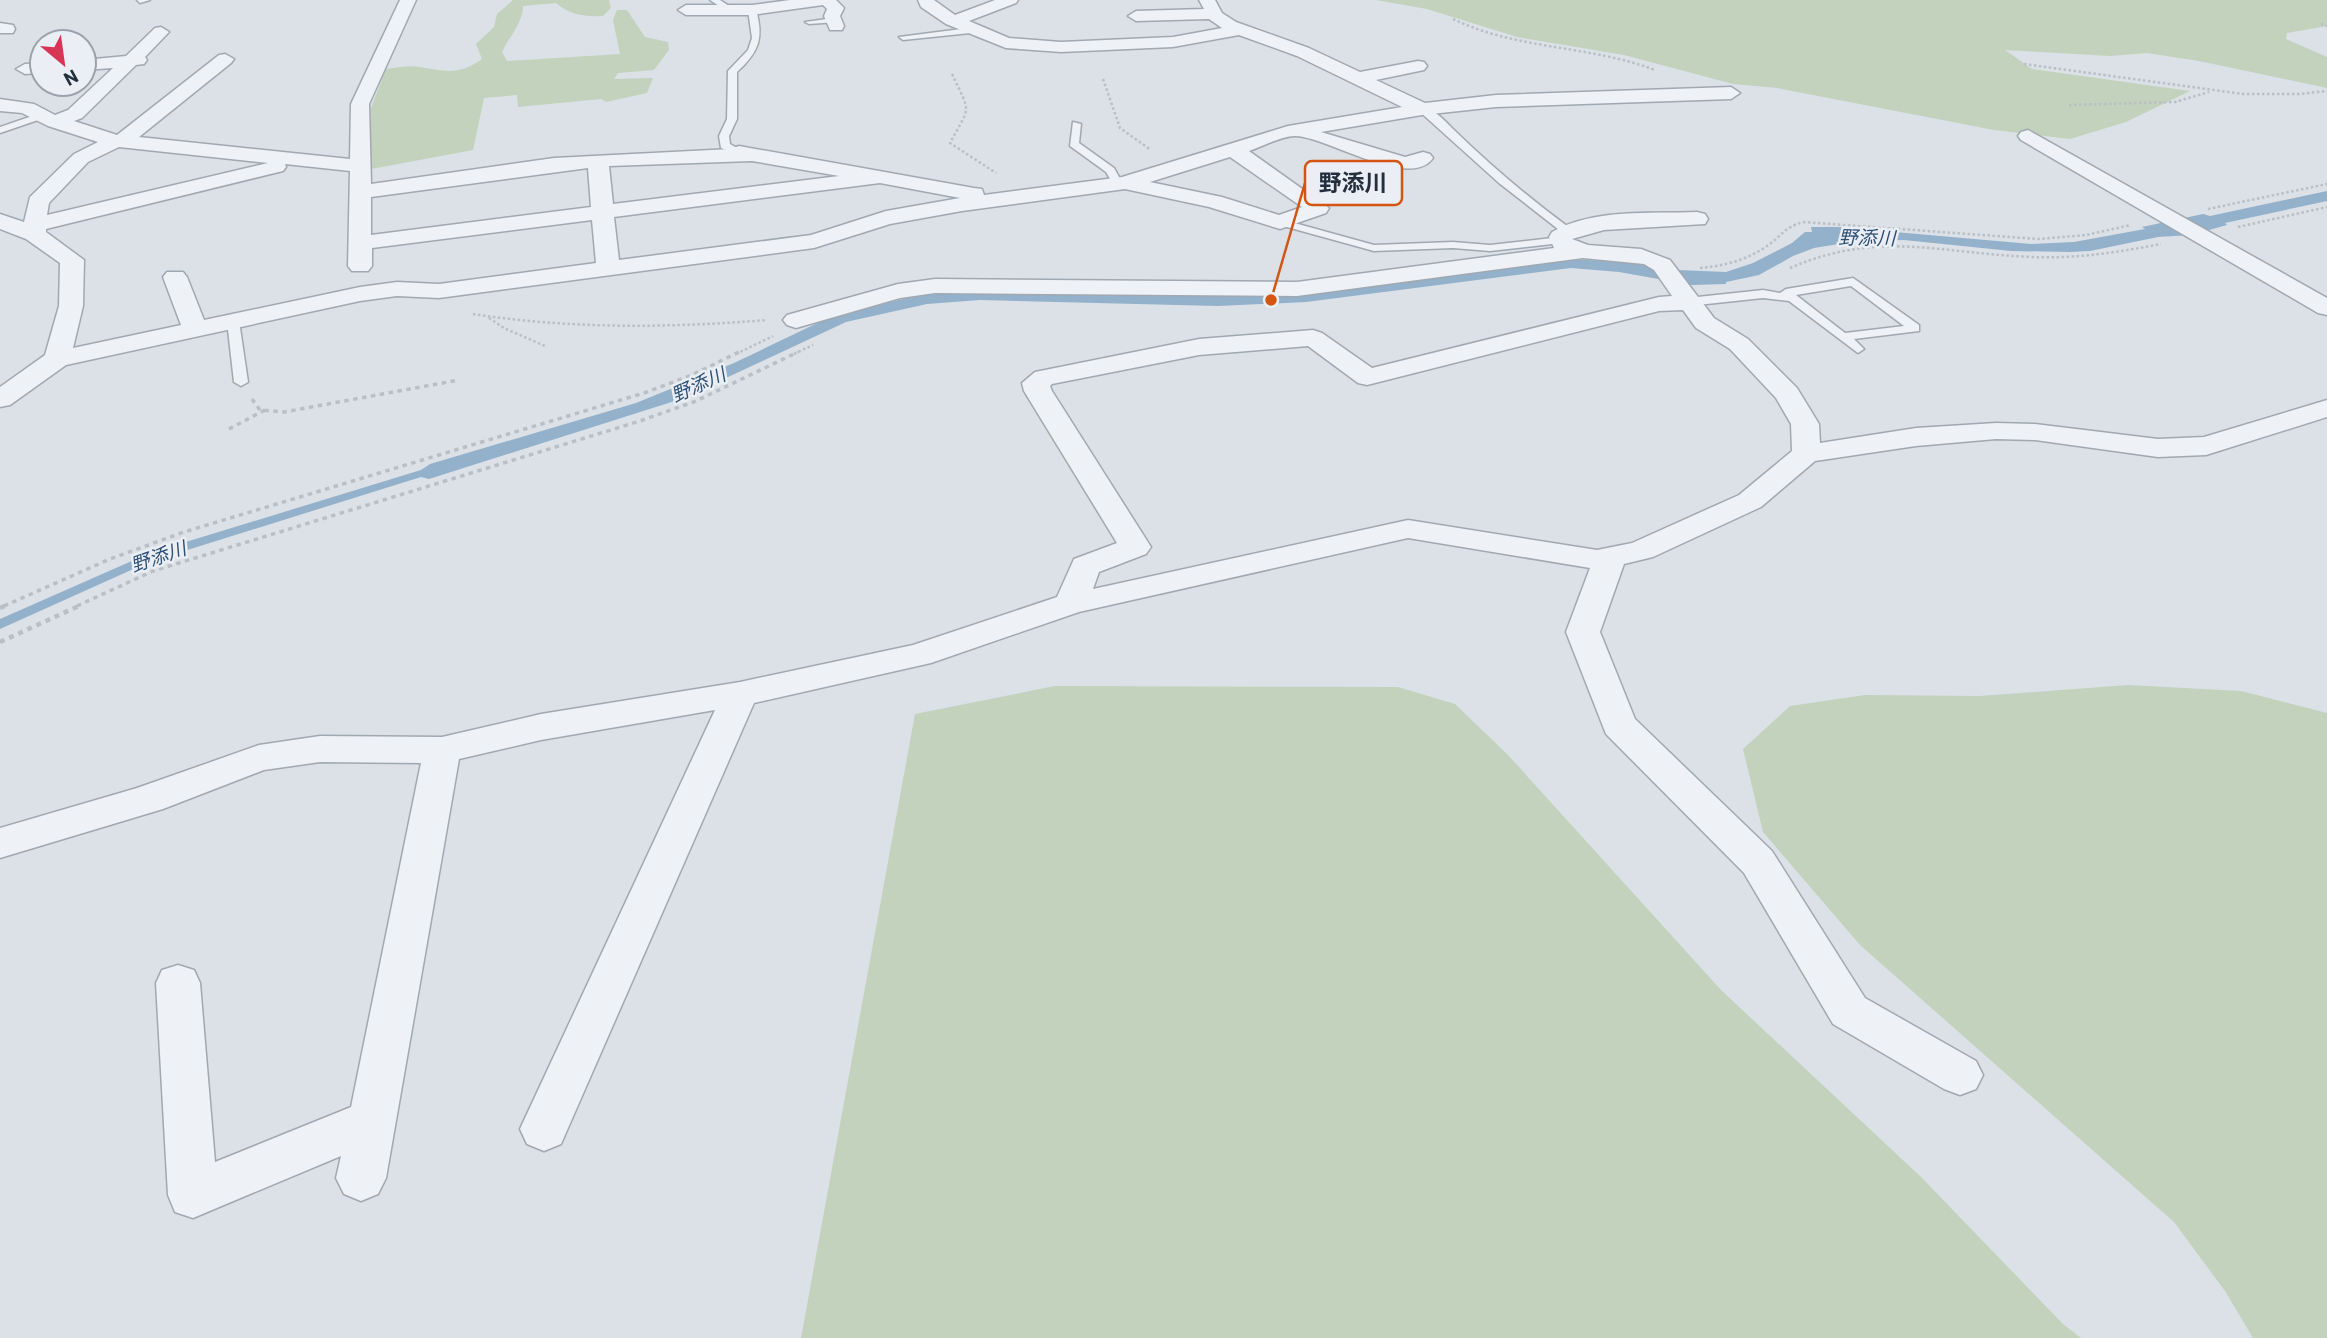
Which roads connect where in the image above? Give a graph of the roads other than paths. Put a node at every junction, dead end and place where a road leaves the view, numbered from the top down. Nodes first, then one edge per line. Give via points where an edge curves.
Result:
1 (408, 0) edge
2 (714, 0) edge
3 (926, 0) edge
4 (1003, 1) edge
5 (1210, 7) edge
6 (686, 10) dead end
7 (731, 10) junction
8 (752, 10) junction
9 (1136, 16) dead end
10 (954, 21) junction
11 (809, 22) dead end
12 (835, 23) joint
13 (181, 27) dead end
14 (977, 30) junction
15 (1239, 30) junction
16 (161, 32) dead end
17 (903, 37) dead end
18 (225, 59) dead end
19 (130, 62) junction
20 (98, 64) edge
21 (1418, 66) dead end
22 (1358, 78) junction
23 (1731, 93) dead end
24 (0, 105) edge
25 (1422, 109) junction
26 (48, 119) junction
27 (1076, 124) dead end
28 (0, 130) edge
29 (1296, 130) junction
30 (2028, 135) dead end
31 (119, 141) junction
32 (1234, 149) junction
33 (745, 154) junction
34 (302, 160) junction
35 (598, 160) junction
36 (1416, 164) dead end
37 (359, 166) junction
38 (881, 177) junction
39 (1121, 183) junction
40 (359, 192) junction
41 (1002, 201) junction
42 (603, 212) junction
43 (1697, 219) dead end
44 (0, 221) edge
45 (1280, 222) junction
46 (34, 230) junction
47 (1569, 241) junction
48 (360, 243) junction
49 (608, 269) junction
50 (175, 277) dead end
51 (1671, 279) junction
52 (360, 295) junction
53 (1792, 298) junction
54 (2327, 308) edge
55 (796, 320) road end
56 (233, 321) junction
57 (195, 329) junction
58 (1842, 337) junction
59 (1858, 349) dead end
60 (57, 359) junction
61 (241, 383) road end
62 (0, 399) edge
63 (2327, 408) edge
64 (1806, 454) junction
65 (1610, 557) junction
66 (1071, 604) junction
67 (740, 694) junction
68 (442, 750) junction
69 (0, 843) edge
70 (178, 983) dead end
71 (1959, 1075) dead end
72 (371, 1121) junction
73 (544, 1129) dead end
74 (361, 1178) dead end

1 - 37 street via 360,104
2 - 7 lane
3 - 10 street
4 - 10 street
5 - 9 street
5 - 15 street
6 - 7 street
7 - 8 street
8 - 12 street via 826,0 836,8
8 - 33 lane via 758,29 756,46 733,71 732,119 724,136 725,146
10 - 14 street
11 - 12 lane
13 - 19 street via 160,53
14 - 15 street via 1006,43 1061,47 1173,42
14 - 17 lane
15 - 22 street via 1303,52
16 - 19 street
18 - 31 street
19 - 20 street
19 - 26 street via 75,114
21 - 22 street
22 - 25 street
23 - 25 street via 1496,101
24 - 26 street via 27,108
25 - 29 street
25 - 47 lane via 1443,121 1452,136
26 - 28 lane
26 - 31 street
27 - 39 lane via 1074,144
29 - 32 street
29 - 36 street
30 - 54 street
31 - 34 street
31 - 46 street via 81,158 38,202
32 - 39 street
32 - 45 street via 1318,208
33 - 35 street
33 - 38 street
34 - 37 street
34 - 46 street
35 - 40 street
35 - 42 street
37 - 40 street
38 - 41 street
38 - 42 street
39 - 41 street
39 - 45 street via 1214,202
40 - 48 street
41 - 49 street via 886,218 814,241
42 - 48 street
42 - 49 street
43 - 47 street via 1585,225
44 - 46 street
45 - 47 lane via 1374,248 1490,248
46 - 60 street via 72,260 71,306
47 - 51 street via 1628,255
47 - 55 street via 1297,289 935,286 898,291
48 - 52 street
49 - 52 street via 439,292 397,289
50 - 57 street
51 - 53 lane
51 - 64 street via 1705,323 1739,344 1787,394 1804,424
51 - 66 street via 1660,304 1367,377 1313,338 1199,347 1044,378 1035,383 1038,391 1135,547 1085,566
52 - 56 street
53 - 58 lane
53 - 58 lane via 1786,293 1853,282 1915,328
56 - 57 street
56 - 61 lane
57 - 60 street
58 - 59 lane
60 - 62 street
63 - 64 street via 2206,446 2158,448 1996,431 1916,437
64 - 65 street via 1750,501 1642,550
65 - 66 street via 1597,560 1408,529
65 - 71 street via 1583,632 1619,725 1758,862 1849,1011
66 - 67 street via 919,655
67 - 68 street via 541,727
67 - 73 street
68 - 69 street via 320,749 259,758 149,799
68 - 72 street
70 - 72 street via 193,1195
72 - 74 street

